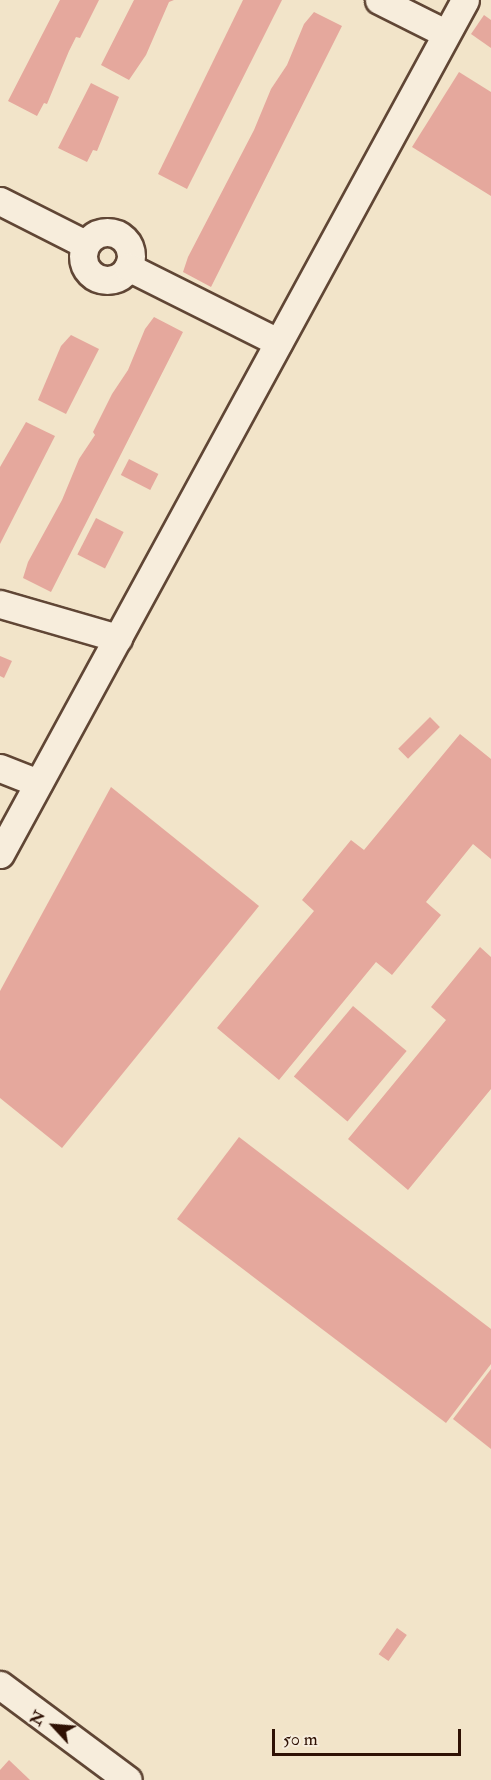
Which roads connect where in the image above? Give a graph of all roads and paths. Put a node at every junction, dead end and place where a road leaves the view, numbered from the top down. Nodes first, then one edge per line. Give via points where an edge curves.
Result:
1 (379, 0) edge
2 (465, 0) edge
3 (445, 33) junction
4 (0, 201) edge
5 (278, 342) junction
6 (0, 604) edge
7 (117, 638) junction
8 (0, 768) edge
9 (38, 783) junction
10 (0, 854) edge
11 (0, 1685) edge
12 (128, 1780) edge

1 - 3 street
2 - 3 street
3 - 5 street
4 - 5 street via 85,244 92,236 113,231 129,245 129,267
5 - 7 street
6 - 7 street
7 - 9 street
8 - 9 street
9 - 10 street
11 - 12 street

